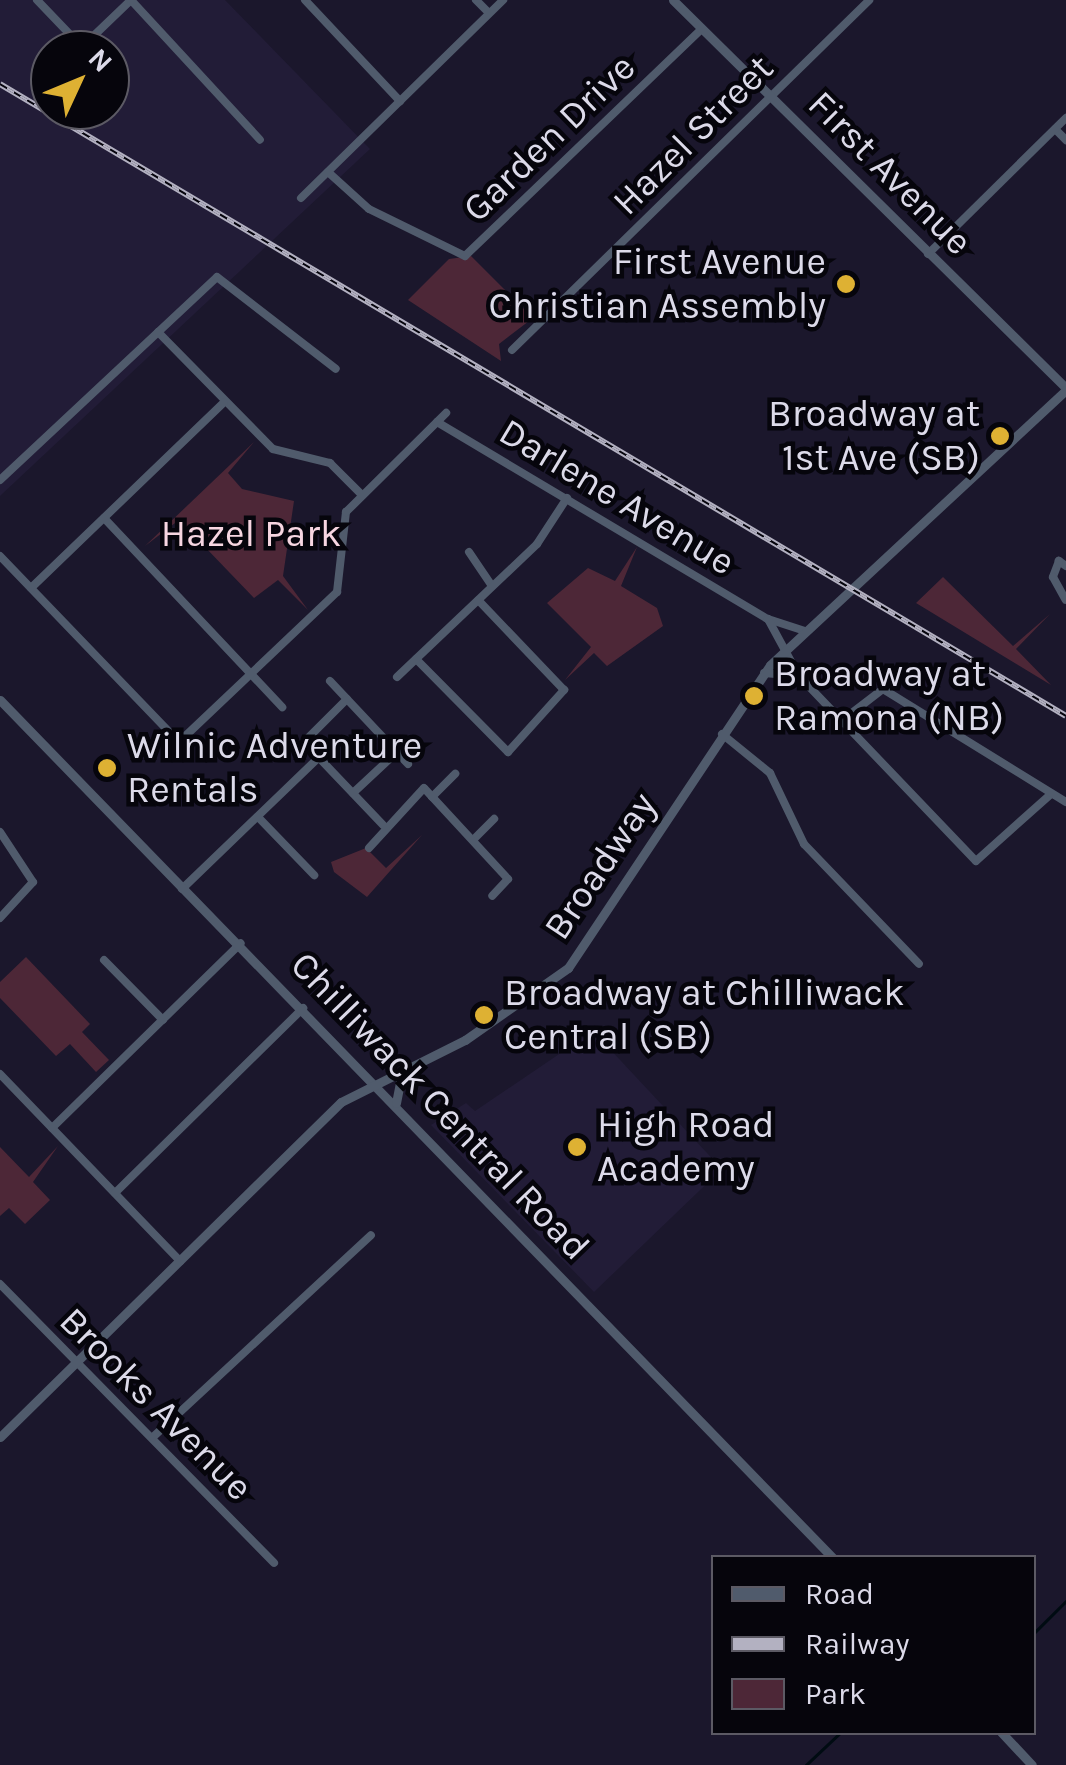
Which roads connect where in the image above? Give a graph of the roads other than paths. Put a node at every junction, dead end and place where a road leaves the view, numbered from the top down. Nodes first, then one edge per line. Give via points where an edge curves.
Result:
1 (36, 0) edge
2 (131, 0) edge
3 (305, 0) edge
4 (476, 0) edge
5 (503, 0) edge
6 (673, 0) edge
7 (870, 0) edge
8 (489, 14) junction
9 (702, 29) junction
10 (771, 96) junction
11 (400, 101) junction
12 (1066, 118) edge
13 (1055, 129) junction
14 (260, 140) dead end
15 (1066, 140) edge
16 (328, 172) junction
17 (301, 198) dead end
18 (928, 254) junction
19 (158, 332) junction
20 (512, 350) dead end
21 (336, 369) dead end
22 (1066, 389) edge
23 (222, 403) junction
24 (446, 413) dead end
25 (437, 422) junction
26 (0, 480) edge
27 (361, 494) junction
28 (567, 498) junction
29 (104, 518) junction
30 (469, 552) dead end
31 (0, 556) edge
32 (1066, 566) edge
33 (492, 586) junction
34 (31, 588) junction
35 (478, 600) junction
36 (1066, 600) edge
37 (768, 619) junction
38 (804, 630) junction
39 (782, 651) junction
40 (416, 659) junction
41 (252, 673) junction
42 (764, 673) junction
43 (799, 676) junction
44 (397, 677) dead end
45 (330, 680) dead end
46 (347, 699) junction
47 (0, 700) edge
48 (282, 708) dead end
49 (844, 719) junction
50 (722, 734) junction
51 (397, 752) junction
52 (317, 759) junction
53 (408, 764) dead end
54 (455, 774) dead end
55 (353, 794) junction
56 (1051, 794) junction
57 (432, 797) junction
58 (1066, 802) edge
59 (258, 817) junction
60 (494, 819) dead end
61 (383, 825) junction
62 (0, 832) edge
63 (472, 840) junction
64 (368, 848) dead end
65 (314, 875) dead end
66 (182, 890) junction
67 (492, 896) dead end
68 (0, 918) edge
69 (241, 943) junction
70 (104, 960) dead end
71 (919, 964) dead end
72 (304, 1008) junction
73 (162, 1020) junction
74 (402, 1070) junction
75 (0, 1074) edge
76 (375, 1082) junction
77 (396, 1103) junction
78 (52, 1128) junction
79 (115, 1193) junction
80 (370, 1234) dead end
81 (180, 1260) junction
82 (1, 1286) edge
83 (74, 1364) junction
84 (153, 1437) junction
85 (0, 1438) edge
86 (830, 1555) edge
87 (274, 1563) dead end
88 (1004, 1735) edge
89 (1032, 1765) edge

1 - 2 street via 82,48
2 - 14 street
3 - 11 street
4 - 8 street
5 - 8 street
6 - 9 street, First Avenue
7 - 10 street, Hazel Street
8 - 11 street
9 - 10 street, First Avenue
9 - 16 street, Garden Drive via 465,256 369,209
10 - 18 street, First Avenue
10 - 20 street, Hazel Street
11 - 16 street
12 - 13 street
13 - 15 street
13 - 18 street
16 - 17 street
18 - 22 street, First Avenue
19 - 21 street via 217,276
19 - 23 street
19 - 26 street
22 - 38 street, Broadway via 847,602
23 - 27 street via 273,449 330,463
23 - 29 street
24 - 25 street
25 - 27 street
25 - 28 street, Darlene Avenue
27 - 41 street via 346,512 336,592
28 - 33 street
28 - 37 street, Darlene Avenue
29 - 34 street
29 - 41 street
30 - 33 street
31 - 34 street
32 - 36 street via 1059,561 1053,577
33 - 35 street
34 - 41 street via 179,742
35 - 40 street
35 - 40 street via 564,690 508,752
37 - 38 street, Darlene Avenue
37 - 39 street
38 - 39 street, Broadway
39 - 42 street, Broadway
39 - 43 street
40 - 44 street
41 - 48 street
42 - 43 street
42 - 50 street, Broadway
43 - 49 street
45 - 46 street
46 - 51 street
46 - 52 street via 304,742
47 - 66 street, Chilliwack Central Road
49 - 56 street via 884,690
49 - 56 street via 976,861
50 - 71 street via 770,772 804,844
50 - 74 street, Broadway via 568,968 500,1020
51 - 53 street
51 - 55 street
52 - 55 street
52 - 59 street
54 - 57 street
55 - 61 street
56 - 58 street
57 - 61 street via 424,788
57 - 63 street
59 - 65 street
59 - 66 street
60 - 63 street
61 - 64 street
62 - 68 street via 33,882
63 - 67 street via 508,879
66 - 69 street, Chilliwack Central Road
69 - 72 street, Chilliwack Central Road
69 - 73 street
70 - 73 street
72 - 76 street, Chilliwack Central Road
72 - 79 street
73 - 78 street
74 - 76 street, Broadway
74 - 77 street
75 - 78 street
76 - 77 street, Chilliwack Central Road
76 - 81 street, Broadway via 341,1102
77 - 86 street, Chilliwack Central Road
78 - 79 street
79 - 81 street
80 - 84 street
81 - 83 street, Broadway
82 - 83 street, Brooks Avenue
83 - 84 street, Brooks Avenue
83 - 85 street, Broadway
84 - 87 street, Brooks Avenue
88 - 89 street

